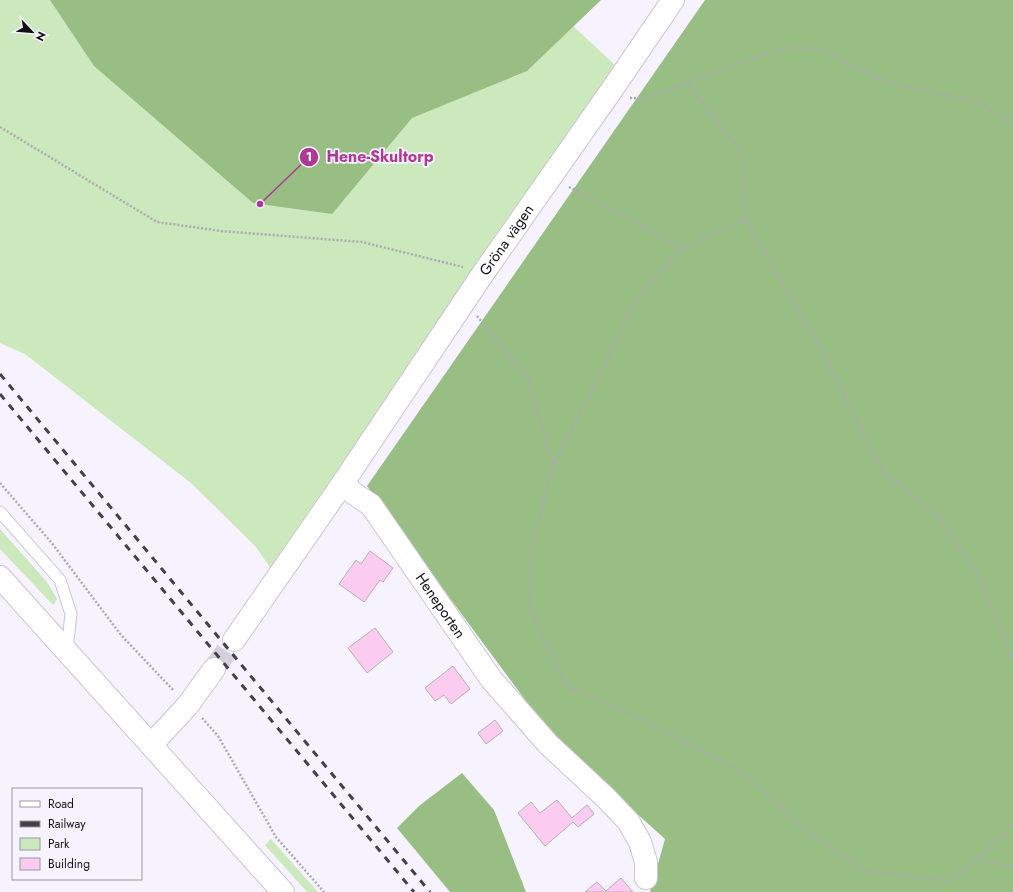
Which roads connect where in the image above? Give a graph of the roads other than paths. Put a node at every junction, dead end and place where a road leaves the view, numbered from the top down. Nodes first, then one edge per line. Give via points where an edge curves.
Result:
1 (673, 0) edge
2 (343, 483) junction
3 (0, 512) edge
4 (0, 576) edge
5 (234, 640) tunnel mouth
6 (67, 650) junction
7 (214, 669) tunnel mouth
8 (151, 745) junction
9 (646, 878) dead end
10 (283, 892) edge

1 - 2 street, Gröna vägen via 482,275
2 - 5 street
2 - 9 street, Heneporten via 371,505 491,679 548,744 628,820 640,842 646,862
3 - 6 lane via 60,580 71,614
4 - 6 street
6 - 8 street
7 - 8 street via 188,705
8 - 10 street

